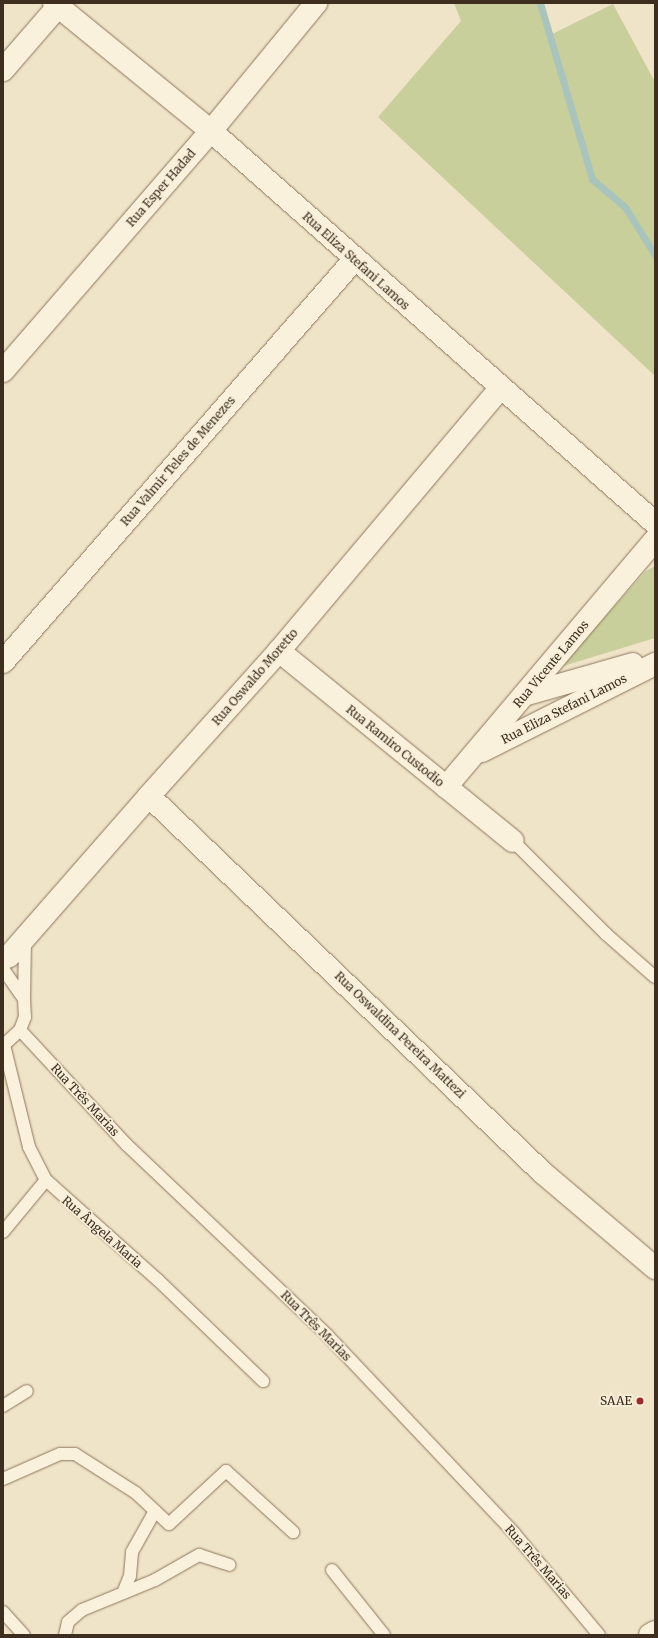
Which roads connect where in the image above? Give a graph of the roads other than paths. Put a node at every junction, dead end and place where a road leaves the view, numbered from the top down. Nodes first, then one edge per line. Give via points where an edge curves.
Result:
1 (316, 3) edge
2 (58, 4) edge
3 (3, 70) edge
4 (211, 131) junction
5 (354, 260) junction
6 (3, 371) edge
7 (500, 389) junction
8 (655, 523) edge
9 (655, 540) edge
10 (279, 651) junction
11 (655, 658) edge
12 (3, 662) edge
13 (655, 664) edge
14 (524, 695) junction
15 (474, 755) junction
16 (446, 787) junction
17 (149, 796) junction
18 (513, 841) joint
19 (25, 938) junction
20 (3, 959) edge
21 (3, 969) edge
22 (655, 977) edge
23 (24, 998) junction
24 (20, 1030) junction
25 (4, 1046) edge
26 (46, 1180) junction
27 (3, 1232) edge
28 (655, 1268) edge
29 (263, 1380) dead end
30 (27, 1391) dead end
31 (3, 1406) edge
32 (3, 1479) edge
33 (155, 1511) junction
34 (293, 1532) dead end
35 (229, 1565) dead end
36 (332, 1570) dead end
37 (123, 1593) junction
38 (3, 1612) edge
39 (655, 1632) edge
40 (24, 1635) edge
41 (65, 1635) edge
42 (384, 1635) edge
43 (599, 1635) edge
44 (650, 1635) edge

1 - 4 street, Rua Esper Hadad
2 - 3 street
2 - 4 street, Rua Eliza Stefani Lamos
4 - 5 street, Rua Eliza Stefani Lamos
4 - 6 street, Rua Esper Hadad
5 - 7 street, Rua Eliza Stefani Lamos
5 - 12 street, Rua Valmir Teles de Menezes
7 - 8 street, Rua Eliza Stefani Lamos
7 - 10 street, Rua Oswaldo Moretto
9 - 14 street, Rua Vicente Lamos
10 - 16 street, Rua Ramiro Custodio
10 - 17 street, Rua Oswaldo Moretto
11 - 14 street, Rua Eliza Stefani Lamos
13 - 15 street, Rua Eliza Stefani Lamos
14 - 15 street, Rua Vicente Lamos
15 - 16 street, Rua Vicente Lamos
16 - 18 street, Rua Ramiro Custodio
17 - 19 street, Rua Oswaldo Moretto
17 - 28 street, Rua Oswaldina Pereira Mattezi via 543,1173
18 - 22 lane via 606,934
19 - 20 street, Rua Oswaldo Moretto
19 - 23 lane
21 - 23 lane
23 - 24 lane via 25,1017
24 - 25 lane
24 - 43 lane, Rua Três Marias via 127,1145 328,1336 514,1533
25 - 26 lane, Rua Ângela Maria via 29,1147
26 - 27 lane
26 - 29 lane, Rua Ângela Maria via 158,1280
30 - 31 lane
32 - 33 lane via 60,1454 75,1454 136,1493
33 - 34 lane via 169,1524 226,1471
33 - 37 lane via 132,1552 130,1576
35 - 37 lane via 199,1555 155,1580
36 - 42 lane
37 - 41 lane via 82,1610 68,1622
38 - 40 lane
39 - 44 street

